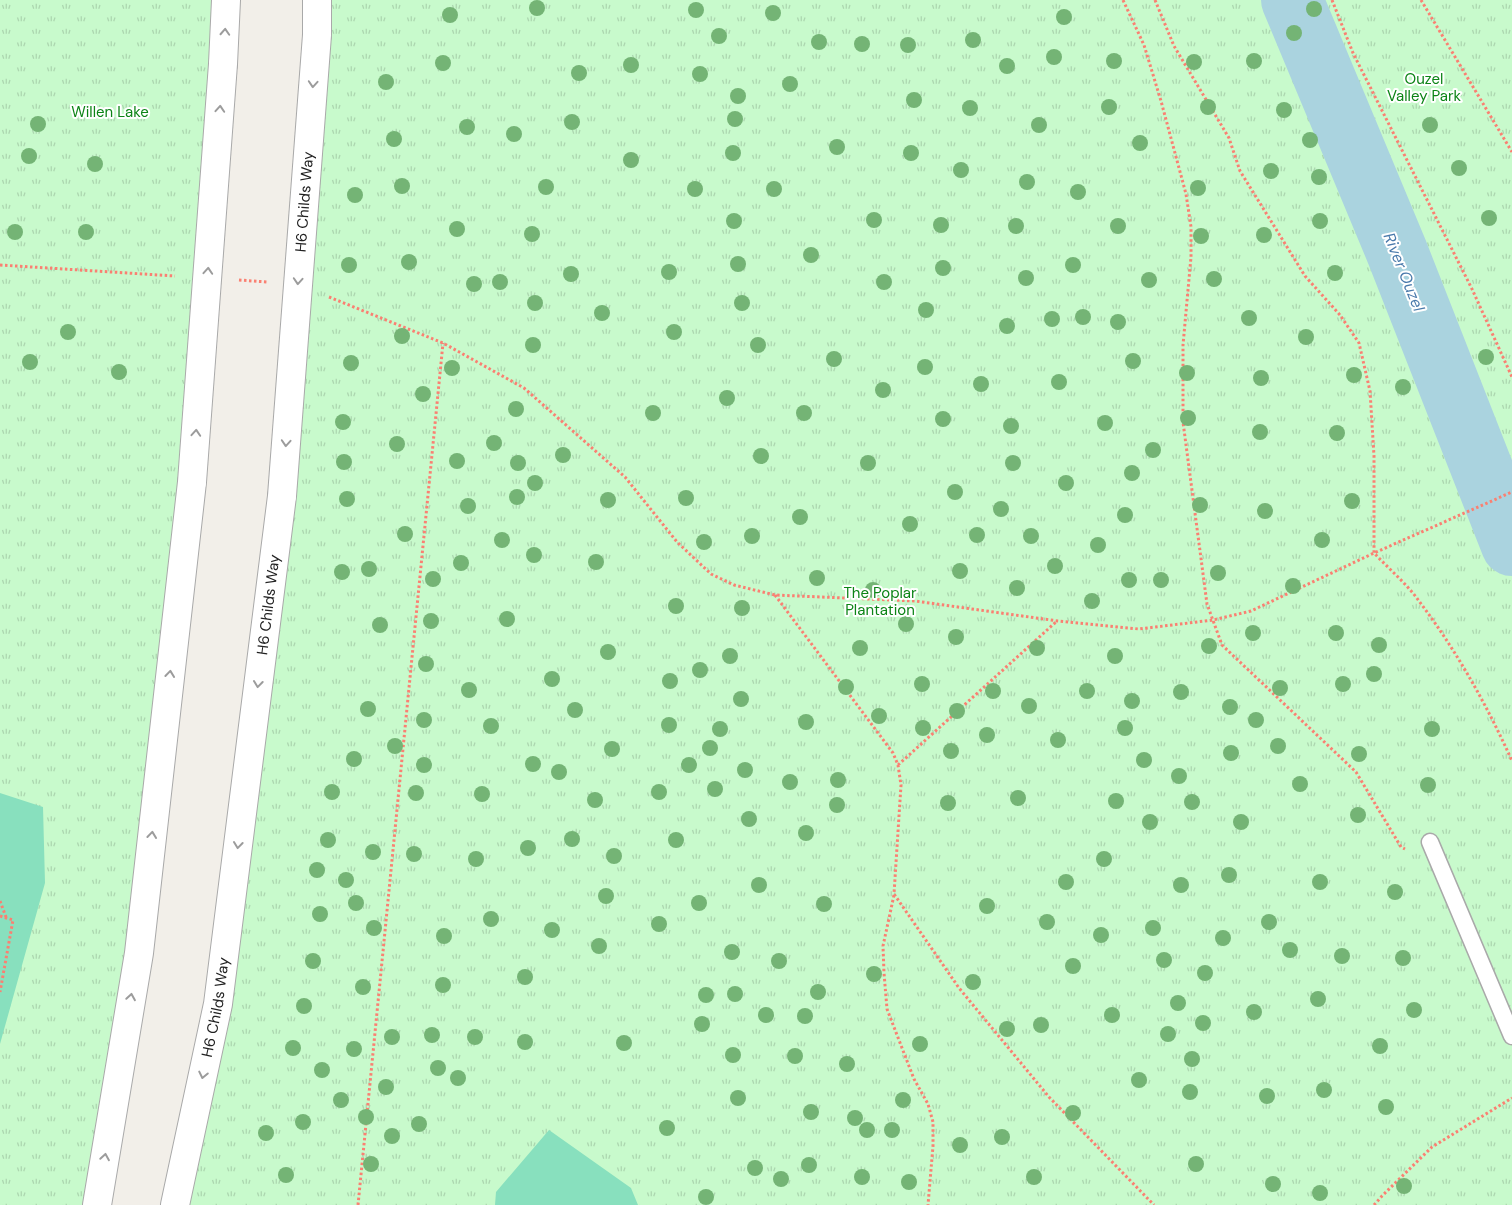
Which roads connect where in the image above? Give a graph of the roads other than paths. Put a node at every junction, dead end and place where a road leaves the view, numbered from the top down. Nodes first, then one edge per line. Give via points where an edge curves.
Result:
1 (226, 0) edge
2 (317, 0) edge
3 (1432, 845) road end
4 (1512, 1036) edge
5 (97, 1205) edge
6 (175, 1205) edge

5 -> 1 street, bridge via 139,953 192,482
2 -> 6 street, H6 Childs Way, bridge via 282,496 218,1004
3 - 4 lane

